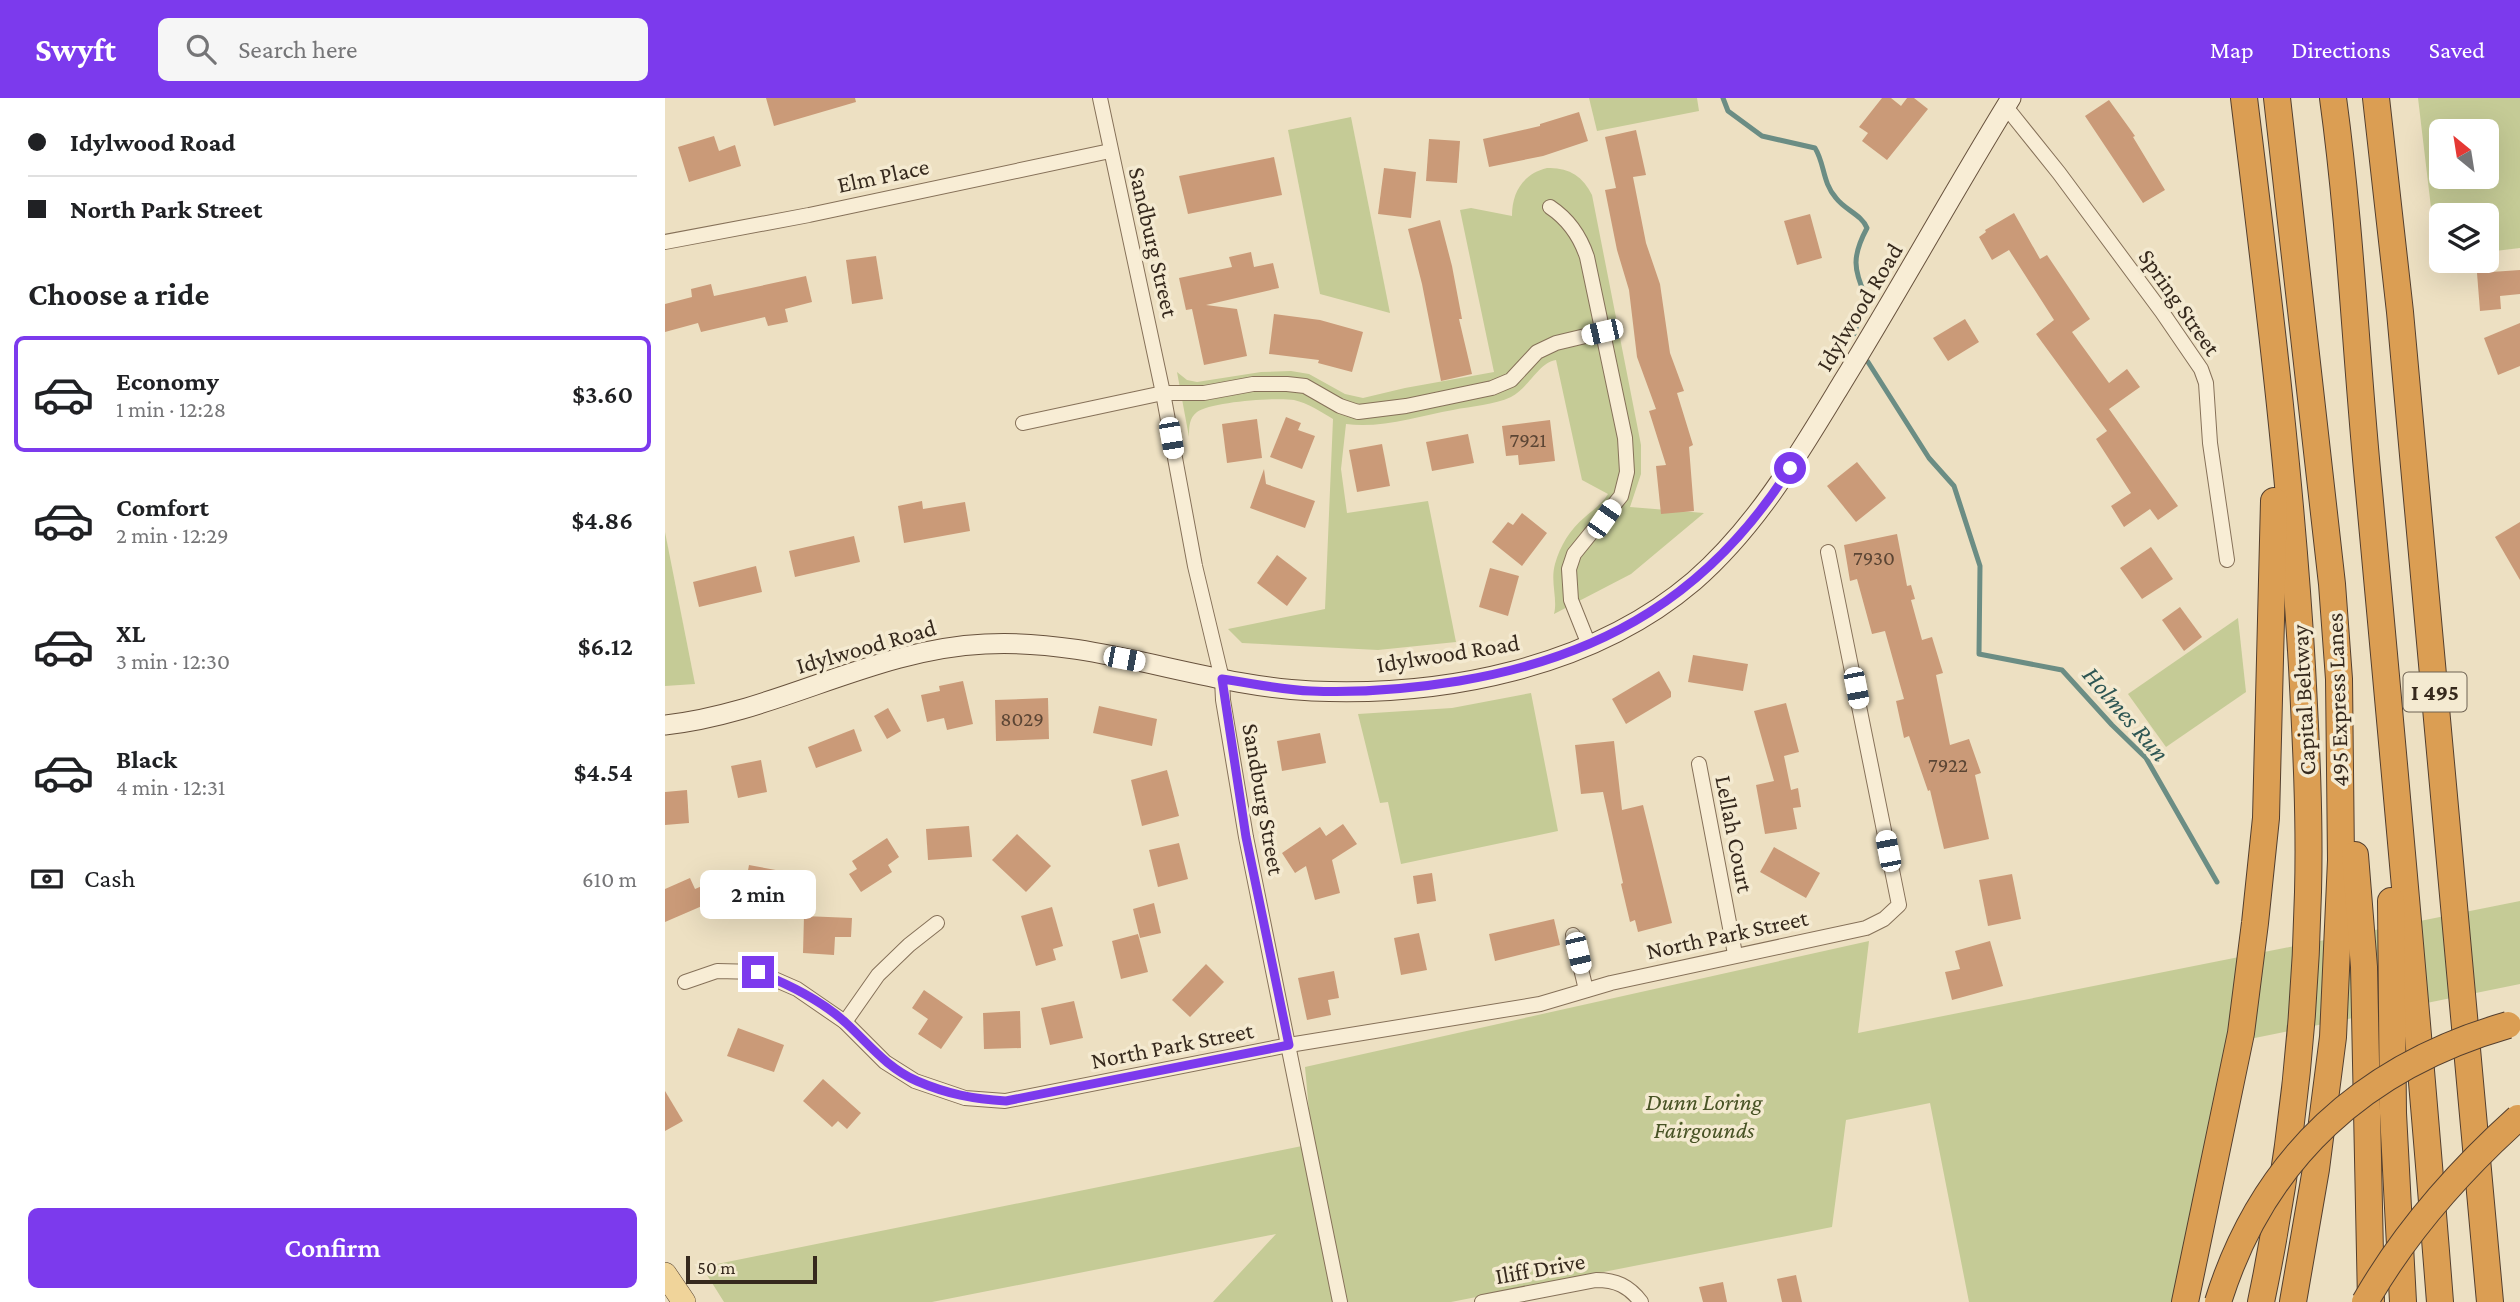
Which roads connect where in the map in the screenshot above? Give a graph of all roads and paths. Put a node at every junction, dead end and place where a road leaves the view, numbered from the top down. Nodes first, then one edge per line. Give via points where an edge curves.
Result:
1 (1100, 98) edge
2 (2244, 98) edge
3 (2277, 98) edge
4 (2333, 98) edge
5 (2375, 98) edge
6 (2009, 102) edge
7 (1110, 151) junction
8 (1550, 207) dead end
9 (665, 242) edge
10 (1602, 332) junction
11 (2274, 349) junction
12 (1163, 393) junction
13 (1023, 423) dead end
14 (1828, 552) dead end
15 (2227, 560) dead end
16 (1589, 645) junction
17 (1222, 679) junction
18 (2339, 679) junction
19 (2390, 720) junction
20 (665, 725) edge
21 (1699, 764) dead end
22 (937, 923) dead end
23 (1573, 935) dead end
24 (1735, 954) junction
25 (685, 982) dead end
26 (1586, 990) junction
27 (845, 1022) junction
28 (2514, 1023) edge
29 (1289, 1045) junction
30 (2519, 1117) edge
31 (665, 1274) edge
32 (684, 1302) edge
33 (1340, 1302) edge
34 (1482, 1302) edge
35 (1641, 1302) edge
36 (2185, 1302) edge
37 (2218, 1302) edge
38 (2261, 1302) edge
39 (2294, 1302) edge
40 (2365, 1302) edge
41 (2371, 1302) edge
42 (2403, 1302) edge
43 (2440, 1302) edge
44 (2490, 1302) edge

1 - 7 street, Sandburg Street
2 - 11 highway, Capital Beltway
3 - 18 highway, 495 Express Lanes
4 - 19 highway, 495 Express Lanes / I 495
5 - 44 highway, I 495 via 2404,352
6 - 15 street, Spring Street via 2201,369
6 - 16 main road, Idylwood Road via 1904,282 1754,519 1725,552 1671,598
7 - 9 street, Elm Place
7 - 12 street, Sandburg Street
8 - 10 street via 1568,222 1583,246
10 - 12 street via 1537,352 1511,380 1492,388 1406,406 1358,412 1305,386 1287,384
10 - 16 street via 1625,439 1627,472 1621,496 1574,554 1569,569 1571,600
11 - 36 highway via 2266,818 2241,1032
11 - 38 highway, Capital Beltway via 2300,634 2308,890 2293,1100
12 - 13 street
12 - 17 street, Sandburg Street via 1195,566
14 - 24 street, North Park Street via 1899,905 1866,928
16 - 17 main road, Idylwood Road via 1494,675 1399,689 1307,691
17 - 20 main road, Idylwood Road via 1075,649 1014,644 947,647 906,654 715,717
17 - 29 street, Sandburg Street via 1246,837
18 - 39 highway, 495 Express Lanes via 2341,860 2333,1037
18 - 41 highway via 2364,967
19 - 42 highway via 2393,1113
19 - 43 highway, 495 Express Lanes / I 495
21 - 24 street, Lellah Court
22 - 27 street via 878,975
23 - 26 street
24 - 26 street, North Park Street
25 - 27 street, North Park Street via 717,971 758,972 797,989
26 - 29 street, North Park Street via 1540,1004
27 - 29 street, North Park Street via 885,1062 915,1081 965,1098 1006,1101
28 - 37 highway, bridge via 2473,1035 2408,1064 2349,1103 2321,1129 2266,1198 2237,1251
29 - 33 street, Sandburg Street
30 - 40 highway, bridge via 2434,1203
31 - 32 main road
34 - 35 street, Iliff Drive via 1609,1280 1633,1291

